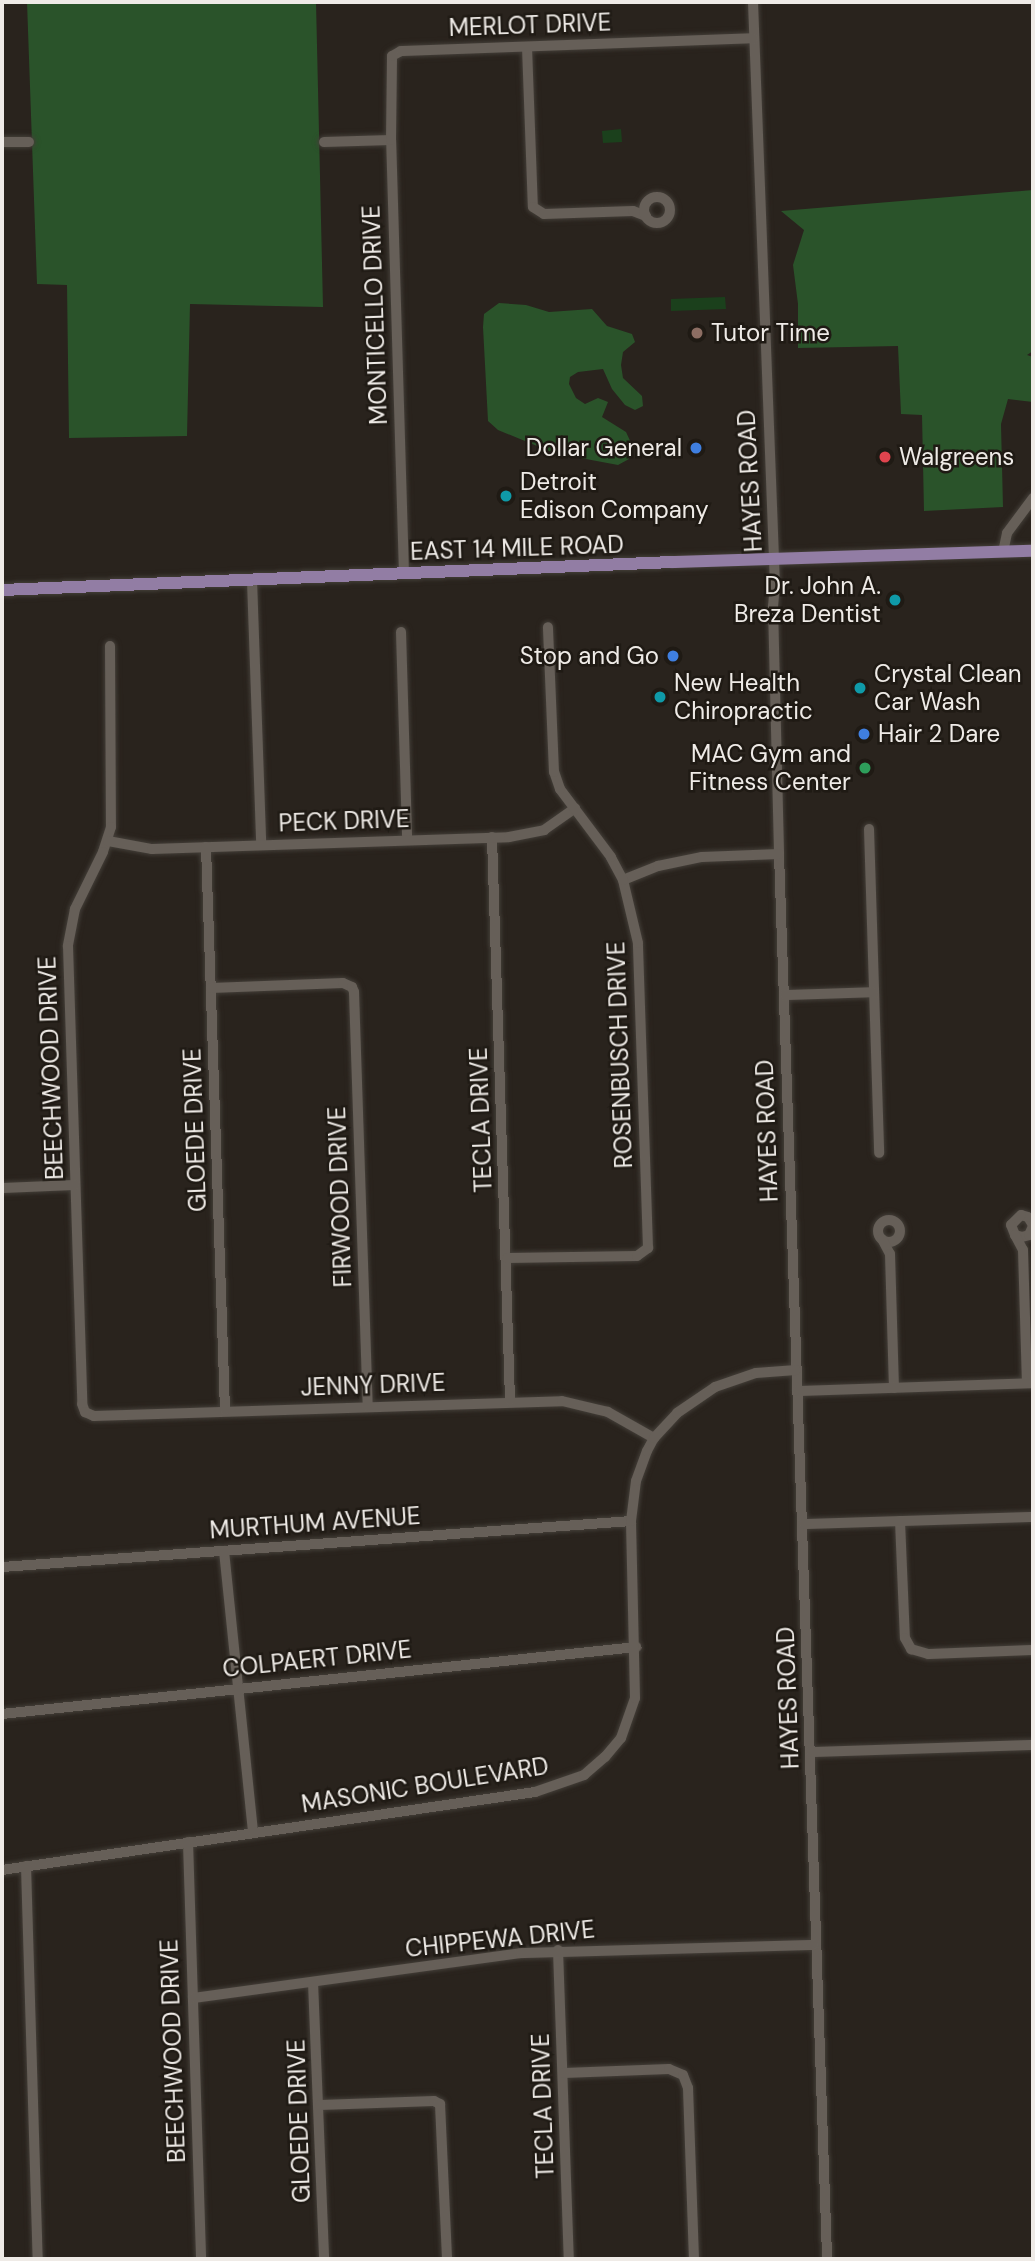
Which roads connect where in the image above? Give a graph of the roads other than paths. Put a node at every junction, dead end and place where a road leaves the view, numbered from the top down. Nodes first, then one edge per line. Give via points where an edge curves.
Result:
1 (753, 2) edge
2 (754, 38) junction
3 (527, 47) junction
4 (392, 56) joint
5 (391, 140) junction
6 (2, 142) edge
7 (29, 142) dead end
8 (324, 142) dead end
9 (646, 203) junction
10 (633, 211) junction
11 (646, 216) junction
12 (1033, 498) edge
13 (1033, 551) edge
14 (1003, 552) junction
15 (774, 559) junction
16 (404, 574) junction
17 (252, 580) junction
18 (2, 590) edge
19 (548, 627) dead end
20 (401, 632) dead end
21 (110, 646) dead end
22 (575, 808) junction
23 (869, 829) dead end
24 (492, 837) junction
25 (408, 839) junction
26 (108, 841) junction
27 (261, 844) junction
28 (206, 847) junction
29 (779, 854) junction
30 (623, 880) junction
31 (211, 988) junction
32 (874, 992) junction
33 (785, 995) junction
34 (879, 1153) dead end
35 (75, 1185) junction
36 (2, 1188) edge
37 (1032, 1229) edge
38 (1015, 1235) junction
39 (882, 1240) junction
40 (896, 1240) junction
41 (1023, 1250) junction
42 (890, 1254) junction
43 (507, 1258) junction
44 (796, 1370) junction
45 (1030, 1383) edge
46 (894, 1388) junction
47 (797, 1391) junction
48 (510, 1401) junction
49 (368, 1406) junction
50 (225, 1411) junction
51 (85, 1412) joint
52 (654, 1438) junction
53 (1033, 1517) edge
54 (631, 1521) junction
55 (900, 1521) junction
56 (804, 1524) junction
57 (224, 1551) junction
58 (2, 1567) edge
59 (636, 1647) junction
60 (1033, 1650) edge
61 (237, 1688) junction
62 (2, 1714) edge
63 (1033, 1745) edge
64 (811, 1752) junction
65 (253, 1832) junction
66 (188, 1842) junction
67 (26, 1866) junction
68 (2, 1870) edge
69 (814, 1945) junction
70 (558, 1951) junction
71 (313, 1982) junction
72 (193, 1998) junction
73 (564, 2073) junction
74 (320, 2105) junction
75 (38, 2259) edge
76 (201, 2259) edge
77 (324, 2259) edge
78 (447, 2259) edge
79 (569, 2259) edge
80 (694, 2259) edge
81 (827, 2259) edge

1 - 2 street, HAYES ROAD
2 - 3 street, MERLOT DRIVE
2 - 15 street, HAYES ROAD
3 - 4 street, MERLOT DRIVE via 401,51
3 - 10 street via 533,207 544,214
4 - 5 street, MONTICELLO DRIVE
5 - 8 street
5 - 16 street, MONTICELLO DRIVE
6 - 7 street
9 - 10 street
9 - 11 street
9 - 11 street via 661,197 670,210 661,222
10 - 11 street
12 - 14 street via 1007,533
13 - 14 main road, EAST 14 MILE ROAD
14 - 15 main road, EAST 14 MILE ROAD
15 - 16 main road, EAST 14 MILE ROAD
15 - 29 street, HAYES ROAD
16 - 17 main road, EAST 14 MILE ROAD
17 - 18 main road, EAST 14 MILE ROAD
17 - 27 street
19 - 22 street, ROSENBUSCH DRIVE via 554,772
20 - 25 street
21 - 26 street, BEECHWOOD DRIVE via 113,812
22 - 24 street, PECK DRIVE via 544,830
22 - 30 street, ROSENBUSCH DRIVE
23 - 32 street
24 - 25 street, PECK DRIVE
24 - 43 street, TECLA DRIVE
25 - 27 street, PECK DRIVE
26 - 28 street, PECK DRIVE via 152,849
26 - 35 street, BEECHWOOD DRIVE via 75,909 68,946
27 - 28 street, PECK DRIVE
28 - 31 street, GLOEDE DRIVE
29 - 30 street via 702,857
29 - 33 street, HAYES ROAD
30 - 43 street, ROSENBUSCH DRIVE via 638,943 646,1252 637,1256
31 - 49 street, FIRWOOD DRIVE via 343,983 352,987
31 - 50 street, GLOEDE DRIVE
32 - 33 street
32 - 34 street
33 - 44 street, HAYES ROAD
35 - 36 street
35 - 51 street, BEECHWOOD DRIVE
37 - 38 street
37 - 38 street via 1028,1216 1017,1216 1011,1225
37 - 41 street
38 - 41 street
39 - 40 street
39 - 40 street via 879,1226 891,1220 900,1230
39 - 42 street
40 - 42 street
41 - 45 street
42 - 46 street
43 - 48 street, TECLA DRIVE
44 - 47 street, HAYES ROAD
44 - 52 street, MASONIC BOULEVARD via 756,1373 715,1387 692,1400
45 - 46 street
46 - 47 street
47 - 56 street, HAYES ROAD
48 - 49 street, JENNY DRIVE
48 - 52 street, JENNY DRIVE via 591,1406
49 - 50 street, JENNY DRIVE
50 - 51 street, JENNY DRIVE via 94,1416
52 - 54 street, MASONIC BOULEVARD via 636,1481
53 - 55 street
54 - 57 street, MURTHUM AVENUE
54 - 59 street, MASONIC BOULEVARD
55 - 56 street
55 - 60 street via 905,1638 911,1649 928,1654
56 - 64 street, HAYES ROAD
57 - 58 street, MURTHUM AVENUE
57 - 61 street
59 - 61 street, COLPAERT DRIVE
59 - 65 street, MASONIC BOULEVARD via 635,1698 627,1727 605,1757 572,1781 486,1800
61 - 62 street, COLPAERT DRIVE
61 - 65 street
63 - 64 street
64 - 69 street, HAYES ROAD
65 - 66 street, MASONIC BOULEVARD
66 - 67 street, MASONIC BOULEVARD
66 - 72 street, BEECHWOOD DRIVE
67 - 68 street, MASONIC BOULEVARD
67 - 75 street
69 - 70 street, CHIPPEWA DRIVE
69 - 81 street, HAYES ROAD
70 - 71 street, CHIPPEWA DRIVE via 482,1957
70 - 73 street, TECLA DRIVE
71 - 72 street, CHIPPEWA DRIVE
71 - 74 street, GLOEDE DRIVE
72 - 76 street, BEECHWOOD DRIVE
73 - 79 street, TECLA DRIVE
73 - 80 street via 668,2069 683,2075 688,2088
74 - 77 street, GLOEDE DRIVE
74 - 78 street via 440,2104

